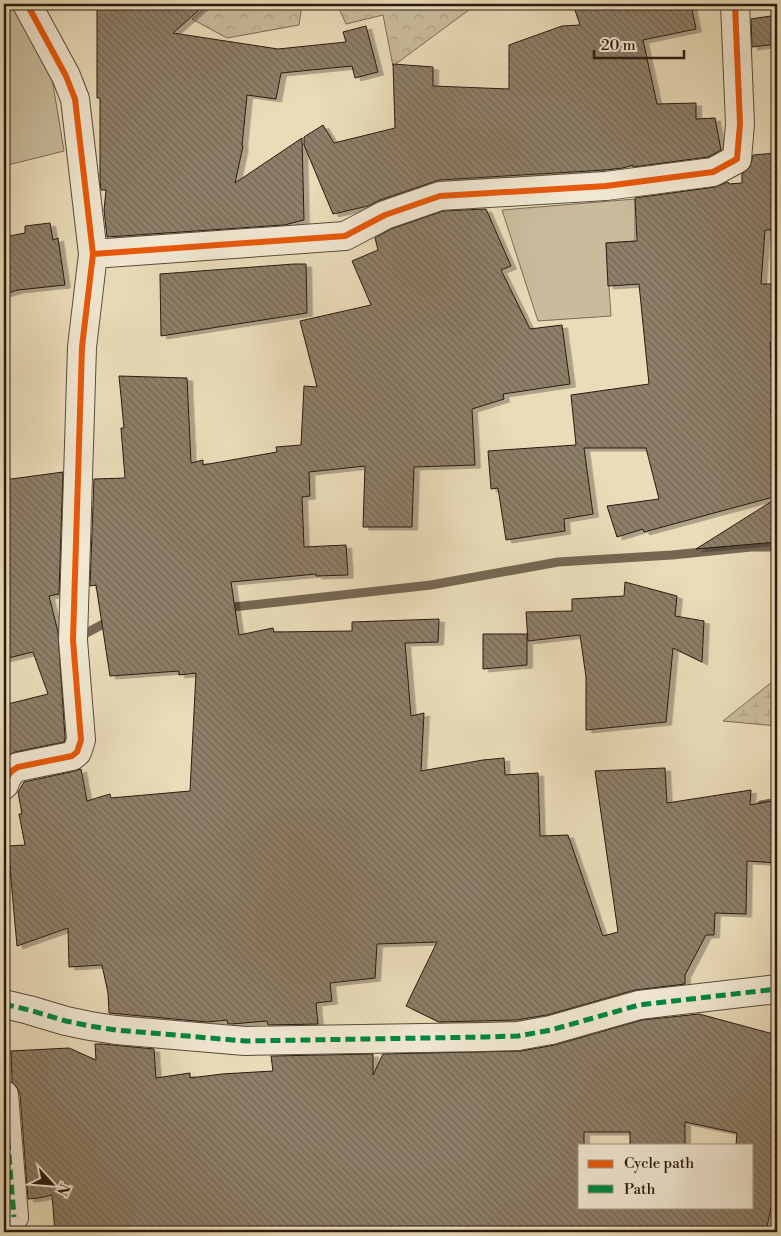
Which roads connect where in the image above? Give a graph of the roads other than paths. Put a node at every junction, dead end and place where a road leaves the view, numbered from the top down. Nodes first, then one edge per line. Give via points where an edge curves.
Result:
1 (27, 4) edge
2 (735, 4) edge
3 (93, 254) junction
4 (4, 785) edge
5 (777, 989) edge
6 (4, 1004) edge
7 (4, 1095) edge
8 (14, 1217) dead end

1 - 3 street via 76,99
2 - 3 street via 740,124 737,159 712,172 606,186 440,196 385,215 345,236
3 - 4 street via 82,347 73,640 81,740 72,756 18,767 12,770
5 - 6 street via 638,1005 551,1030 518,1036 484,1037 245,1041 116,1030 66,1021
7 - 8 street

